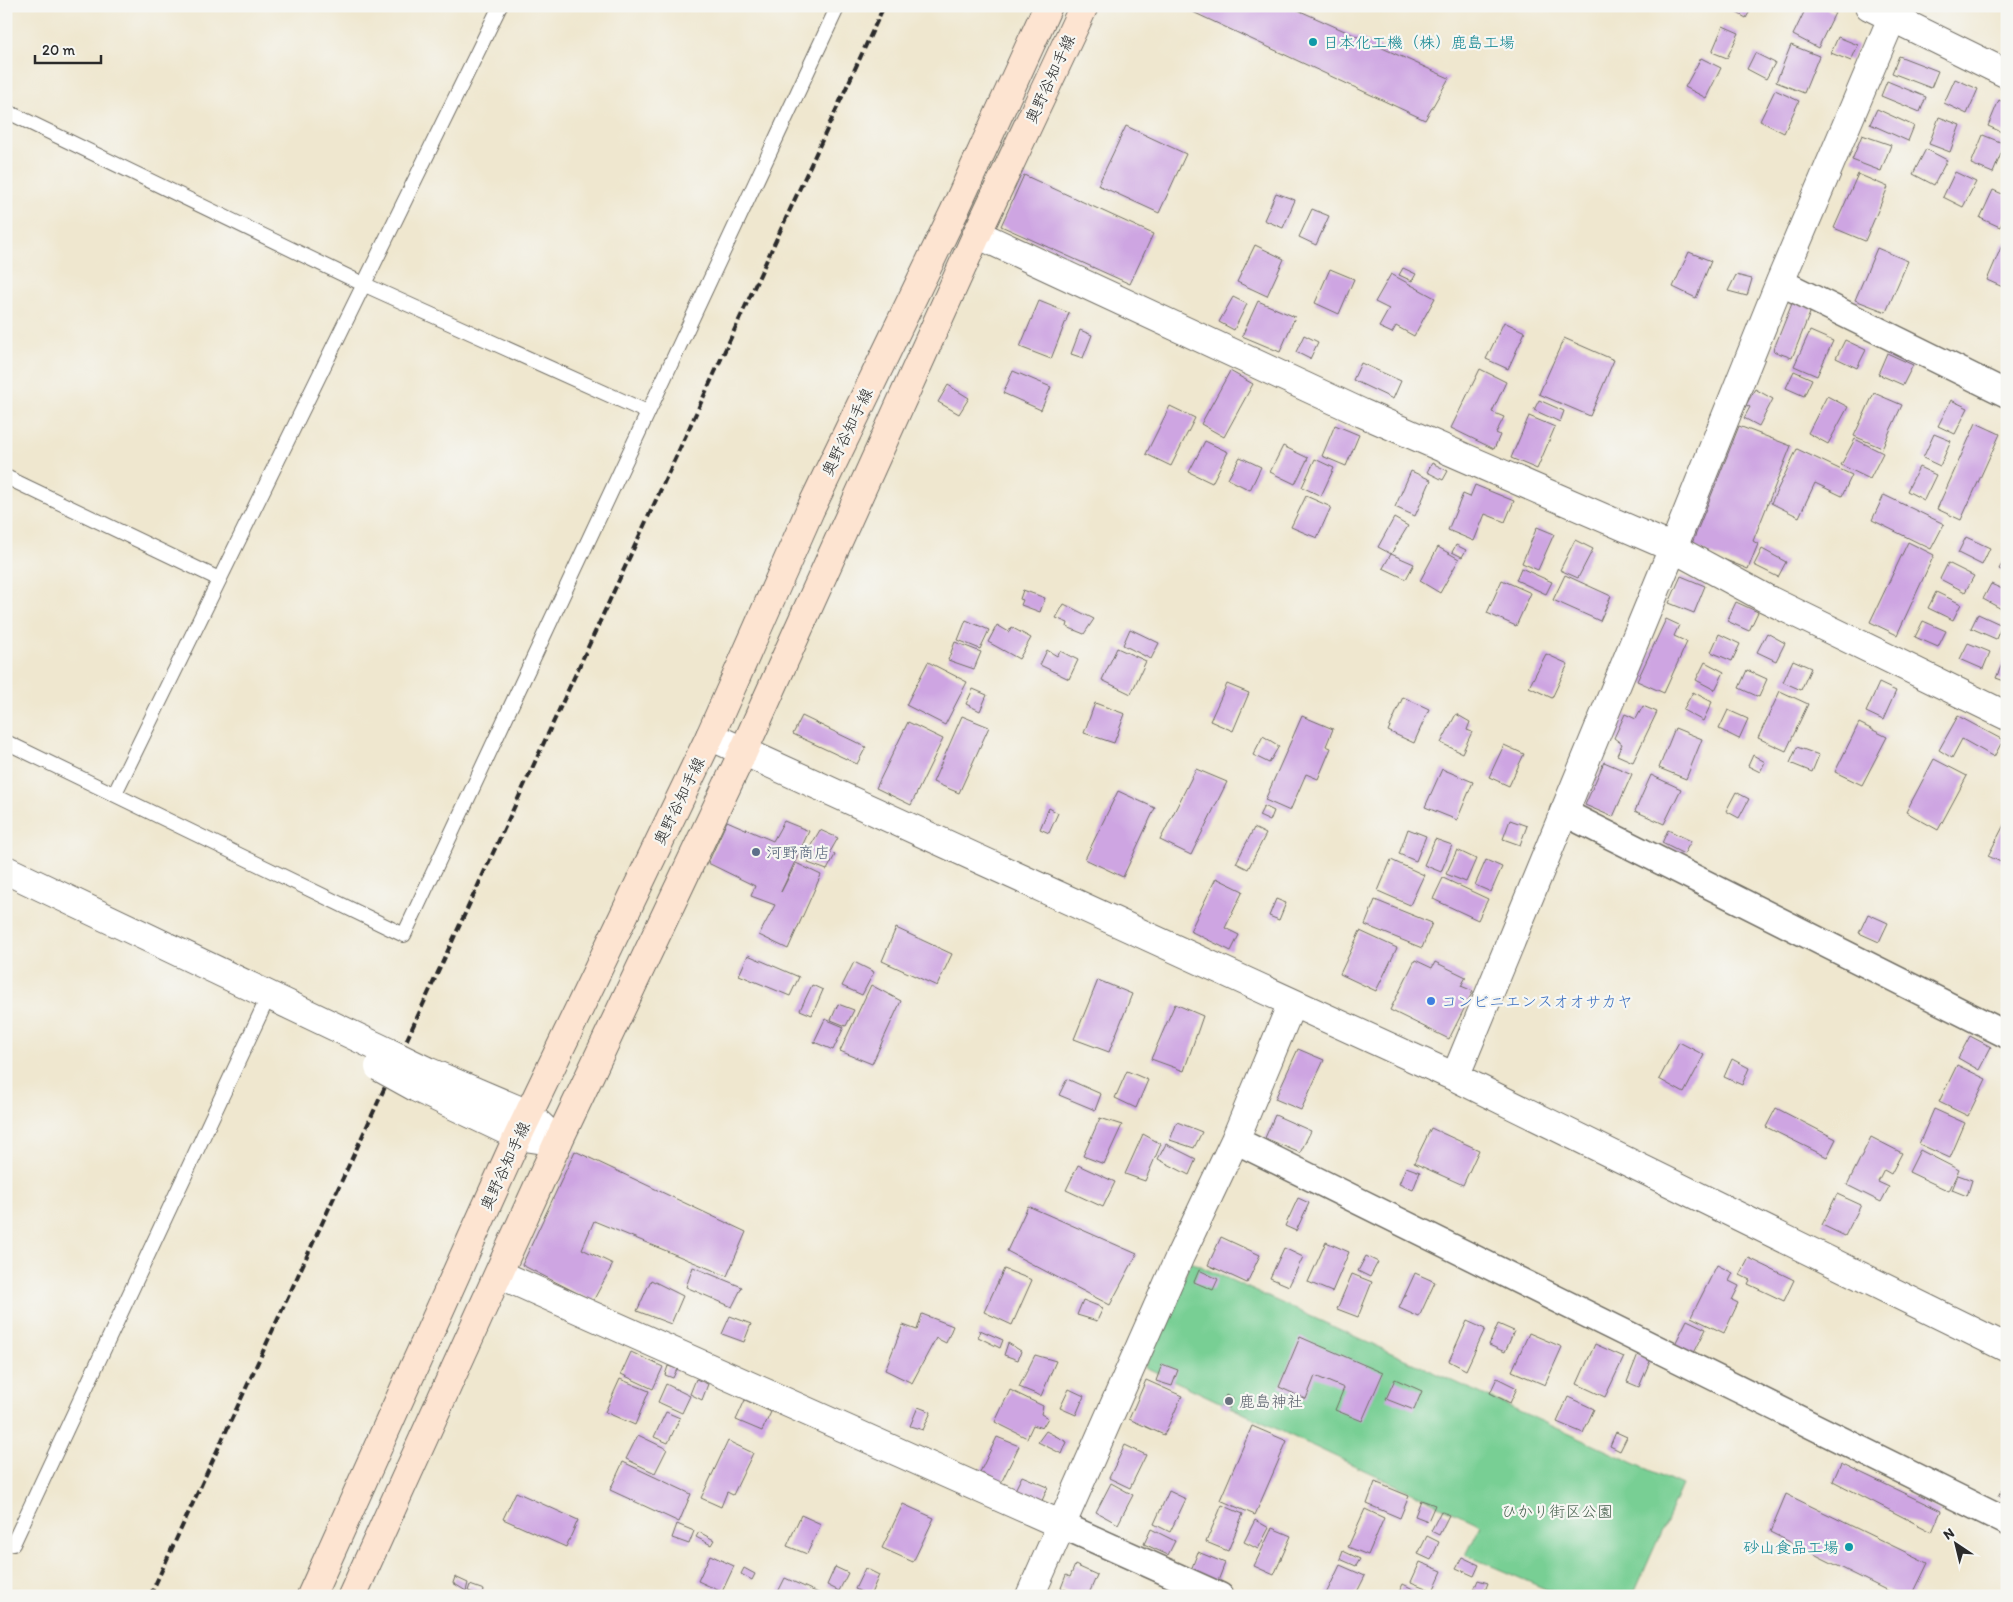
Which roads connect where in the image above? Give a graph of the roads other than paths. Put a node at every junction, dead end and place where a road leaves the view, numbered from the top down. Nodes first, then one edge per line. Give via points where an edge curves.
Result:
1 (500, 6) edge
2 (838, 6) edge
3 (1048, 6) edge
4 (1084, 6) edge
5 (1886, 10) edge
6 (2007, 74) edge
7 (6, 111) edge
8 (977, 234) junction
9 (1780, 282) junction
10 (363, 284) junction
11 (2007, 394) edge
12 (647, 412) junction
13 (6, 477) edge
14 (1673, 548) junction
15 (219, 579) junction
16 (2007, 716) edge
17 (710, 736) junction
18 (6, 742) edge
19 (742, 752) junction
20 (115, 793) junction
21 (1563, 812) junction
22 (6, 870) edge
23 (6, 887) edge
24 (1292, 1003) junction
25 (263, 1008) junction
26 (2007, 1035) edge
27 (384, 1060) junction
28 (1455, 1077) junction
29 (523, 1125) junction
30 (1234, 1140) junction
31 (558, 1142) junction
32 (499, 1274) junction
33 (2007, 1348) edge
34 (2007, 1522) edge
35 (1062, 1525) junction
36 (6, 1541) edge
37 (311, 1596) edge
38 (352, 1596) edge
39 (1030, 1596) edge
40 (1220, 1596) edge

1 - 10 lane
2 - 12 lane
3 - 17 main road, 奥野谷知手線 via 954,212 810,510
4 - 8 main road, 奥野谷知手線
5 - 6 street
5 - 9 street
7 - 10 lane
8 - 14 street via 1362,413
8 - 19 main road, 奥野谷知手線
9 - 11 street
9 - 14 street
10 - 12 lane
10 - 15 lane
12 - 20 lane via 404,935
13 - 15 lane
14 - 16 street via 1765,598
14 - 21 street
15 - 20 lane
17 - 19 street
17 - 29 main road, 奥野谷知手線
18 - 20 lane
19 - 24 street
19 - 31 main road, 奥野谷知手線
21 - 26 street
21 - 28 street
22 - 27 street
23 - 25 street
24 - 28 street
24 - 30 street
25 - 27 street
25 - 36 lane via 13,1544
27 - 29 street, bridge
28 - 33 street
29 - 31 street
29 - 37 main road, 奥野谷知手線
30 - 34 street
30 - 35 street
31 - 32 main road, 奥野谷知手線
32 - 35 street
32 - 38 main road, 奥野谷知手線
35 - 39 street
35 - 40 street

